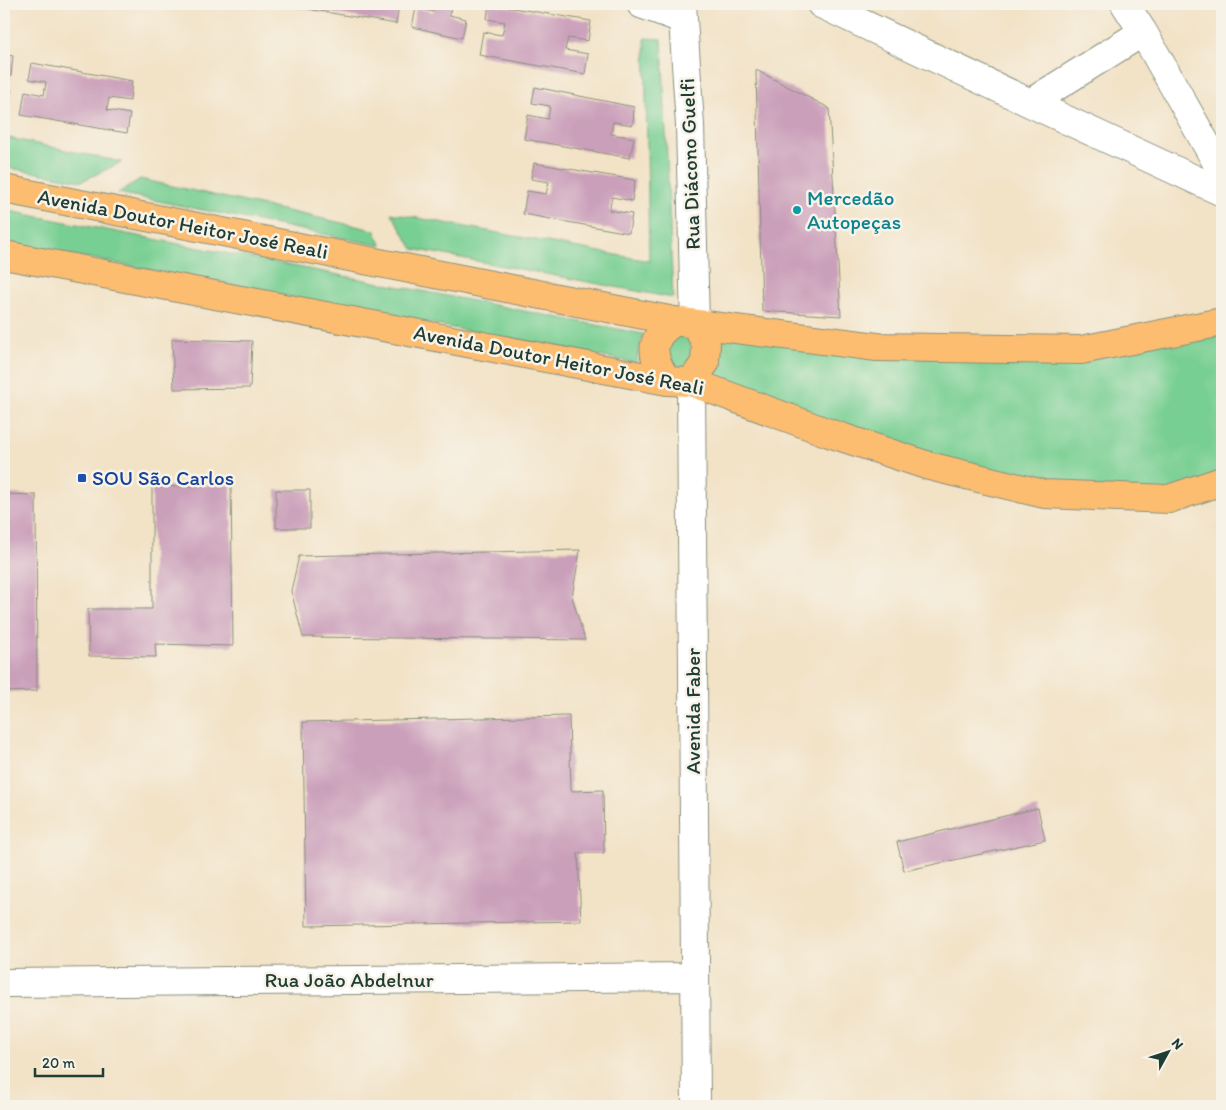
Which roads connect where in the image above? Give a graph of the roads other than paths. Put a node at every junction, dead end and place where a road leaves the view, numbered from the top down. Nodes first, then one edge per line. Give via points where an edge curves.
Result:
1 (641, 4) edge
2 (821, 4) edge
3 (1124, 4) edge
4 (682, 11) edge
5 (1143, 32) junction
6 (1030, 103) junction
7 (1222, 172) edge
8 (4, 189) edge
9 (1222, 192) edge
10 (4, 255) edge
11 (1222, 322) edge
12 (684, 323) junction
13 (679, 381) junction
14 (1222, 481) edge
15 (694, 977) junction
16 (4, 983) edge
17 (696, 1106) edge

1 - 4 street
2 - 6 street
3 - 5 street
4 - 12 street, Rua Diácono Guelfi via 690,125
5 - 6 street
5 - 7 street
6 - 9 street
8 - 12 main road, Avenida Doutor Heitor José Reali
10 - 13 main road, Avenida Doutor Heitor José Reali
11 - 12 main road, Avenida Doutor Heitor José Reali via 1081,350 877,347
12 - 13 main road via 706,343 705,363
12 - 13 main road via 657,338 654,354 660,370
13 - 14 main road, Avenida Doutor Heitor José Reali via 929,466 1044,494 1169,499
13 - 15 street, Avenida Faber
15 - 16 street, Rua João Abdelnur
15 - 17 street, Avenida Faber

